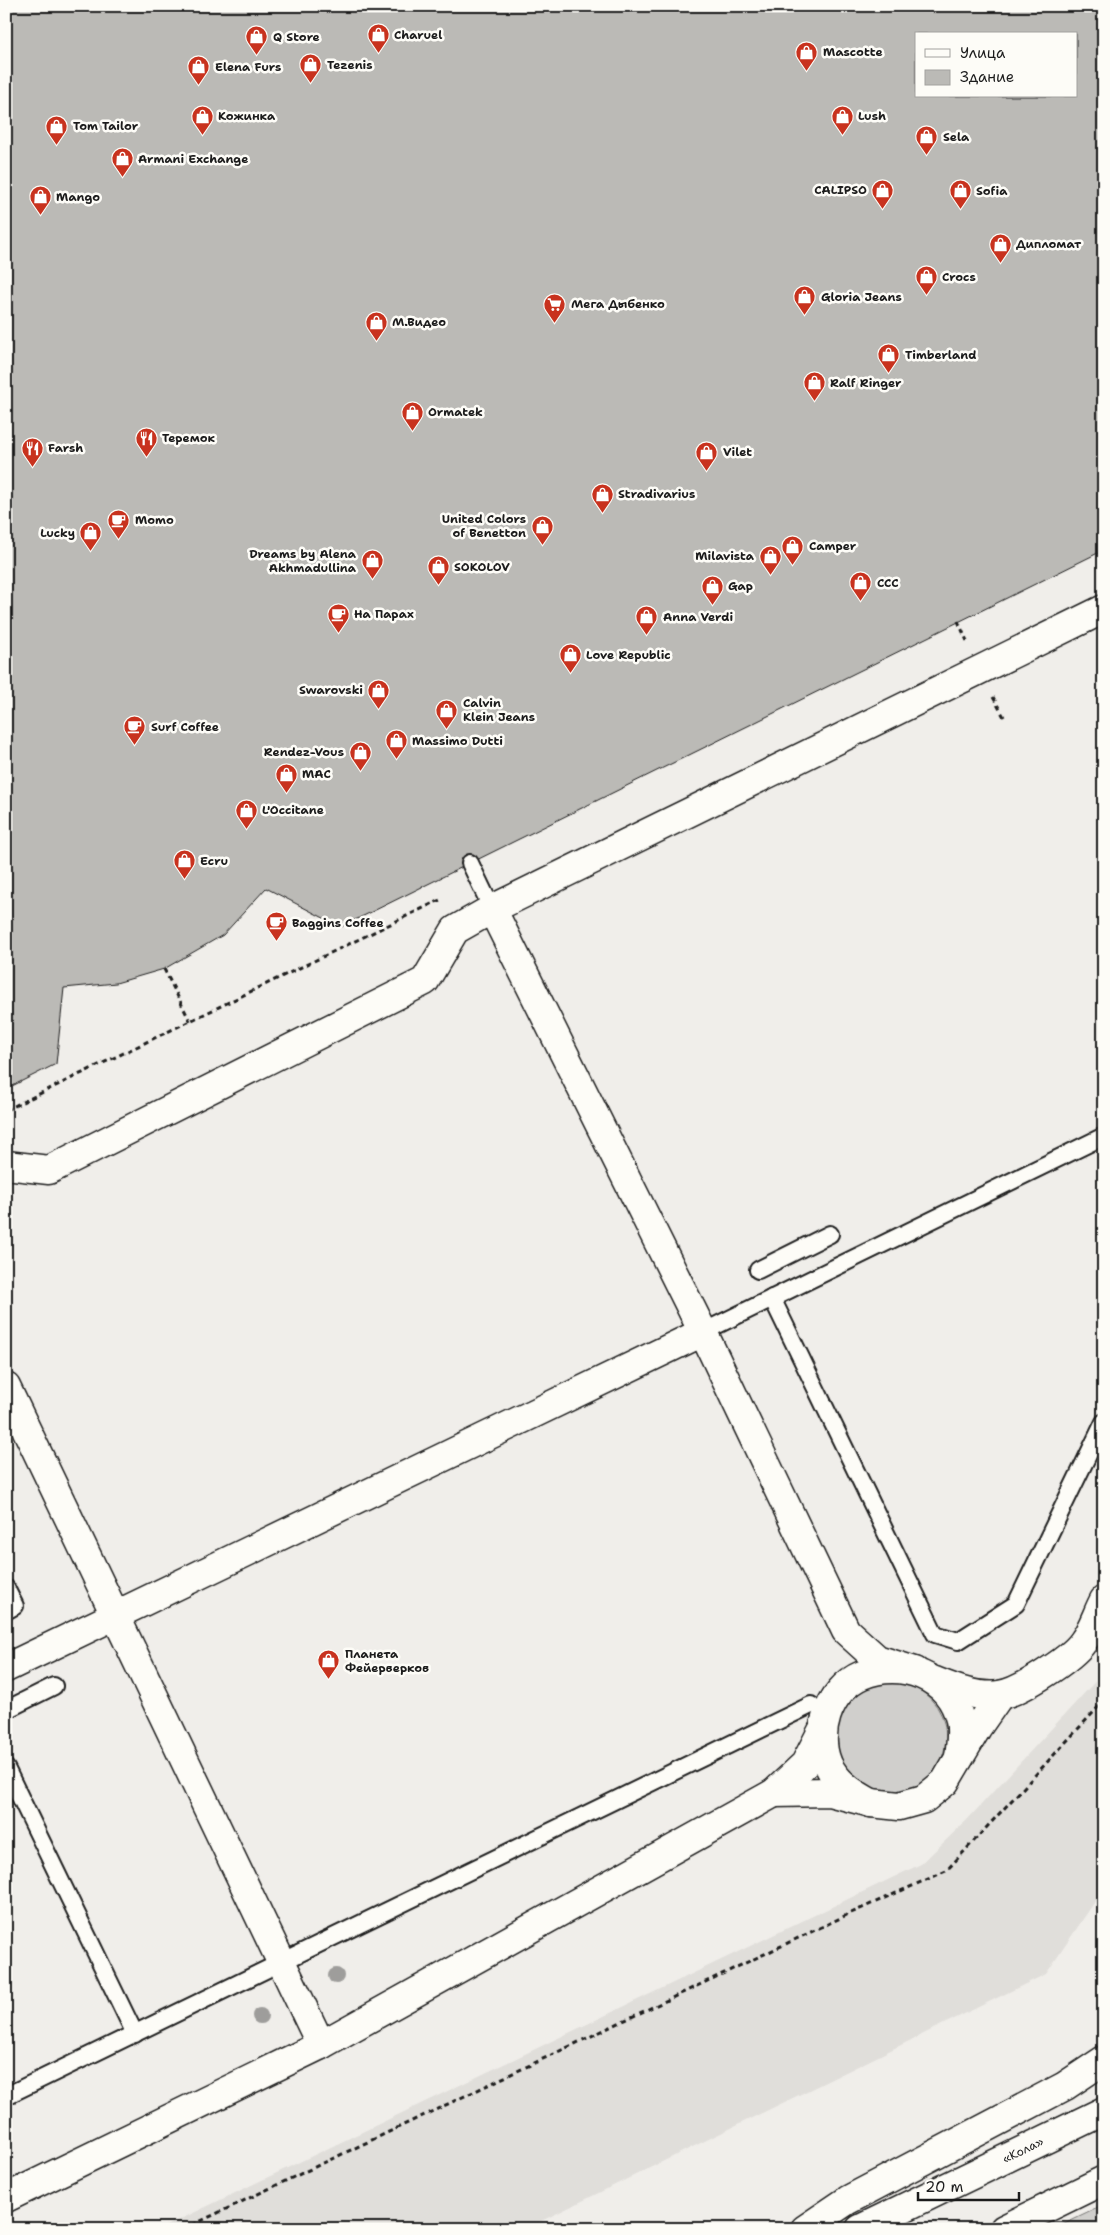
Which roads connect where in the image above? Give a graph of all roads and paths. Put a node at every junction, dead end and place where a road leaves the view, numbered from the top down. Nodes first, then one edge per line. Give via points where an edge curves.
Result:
1 (1104, 609) edge
2 (470, 863) dead end
3 (492, 909) junction
4 (164, 969) dead end
5 (190, 1021) dead end
6 (1104, 1136) edge
7 (6, 1165) edge
8 (830, 1234) dead end
9 (758, 1270) dead end
10 (772, 1298) junction
11 (702, 1332) junction
12 (6, 1387) edge
13 (1104, 1422) edge
14 (6, 1588) edge
15 (1104, 1600) edge
16 (6, 1611) edge
17 (116, 1616) junction
18 (846, 1632) junction
19 (6, 1668) edge
20 (922, 1675) junction
21 (54, 1686) dead end
22 (1000, 1695) junction
23 (1104, 1701) edge
24 (6, 1710) edge
25 (820, 1716) junction
26 (959, 1758) junction
27 (6, 1768) edge
28 (774, 1793) junction
29 (871, 1803) junction
30 (282, 1962) junction
31 (135, 2034) junction
32 (321, 2044) junction
33 (1104, 2060) edge
34 (6, 2096) edge
35 (1104, 2111) edge
36 (1104, 2180) edge
37 (6, 2198) edge
38 (184, 2229) edge
39 (805, 2229) edge
40 (860, 2229) edge
41 (1004, 2229) edge

1 - 3 street
2 - 3 lane
3 - 7 street via 455,930 425,981 49,1170
3 - 11 street
4 - 5 path
6 - 10 lane
8 - 9 lane
10 - 11 lane
10 - 13 lane via 935,1634 958,1640 1016,1604
11 - 17 street
11 - 18 street
12 - 17 street
14 - 16 lane via 16,1606
15 - 22 street via 1083,1642 1064,1660 1040,1677
17 - 19 street
17 - 30 street
18 - 20 street via 877,1659
18 - 25 street via 845,1666
20 - 22 street via 964,1693
20 - 25 street via 888,1668 861,1675 840,1692
20 - 26 street via 944,1690 959,1718 962,1732
21 - 24 lane
22 - 26 street
23 - 38 path via 946,1871
25 - 28 street via 805,1764
25 - 29 street via 830,1769 848,1791
25 - 30 lane
26 - 29 street via 945,1782 924,1799 899,1806
27 - 31 lane
28 - 29 street via 829,1792
28 - 32 street
30 - 31 lane
30 - 32 street
31 - 34 lane
32 - 37 street
33 - 39 street via 1066,2086 848,2200
35 - 40 street, «Кола»
36 - 41 street

